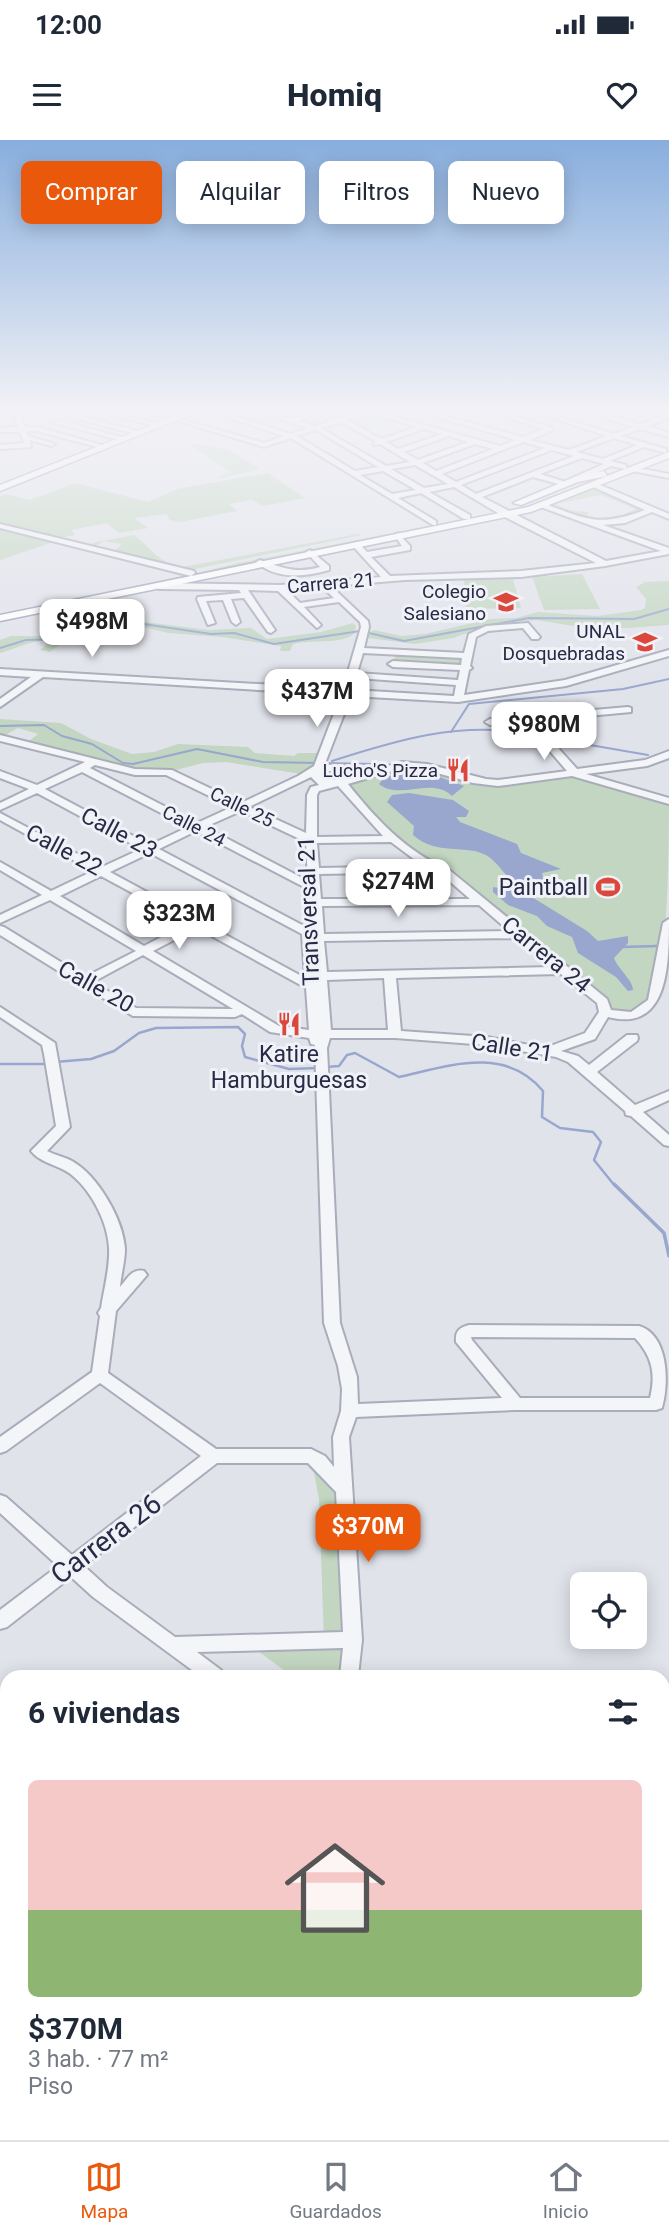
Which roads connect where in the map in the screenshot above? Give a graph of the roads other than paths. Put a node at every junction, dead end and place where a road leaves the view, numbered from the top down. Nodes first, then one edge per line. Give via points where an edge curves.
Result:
1 (404, 505) edge
2 (448, 505) edge
3 (492, 505) edge
4 (517, 505) edge
5 (640, 505) edge
6 (542, 506) joint
7 (651, 510) junction
8 (503, 512) junction
9 (467, 517) junction
10 (669, 517) edge
11 (433, 523) junction
12 (588, 523) junction
13 (0, 526) edge
14 (398, 536) junction
15 (355, 544) junction
16 (310, 552) junction
17 (669, 552) edge
18 (366, 555) junction
19 (260, 562) junction
20 (605, 565) junction
21 (191, 573) junction
22 (387, 578) junction
23 (324, 584) junction
24 (159, 586) junction
25 (280, 588) junction
26 (244, 591) junction
27 (226, 597) junction
28 (342, 599) junction
29 (297, 606) junction
30 (0, 612) edge
31 (0, 618) edge
32 (236, 622) dead end
33 (211, 623) dead end
34 (317, 625) dead end
35 (498, 628) junction
36 (271, 630) dead end
37 (535, 637) dead end
38 (505, 639) dead end
39 (436, 641) dead end
40 (397, 648) junction
41 (359, 650) junction
42 (669, 653) edge
43 (432, 654) junction
44 (469, 656) junction
45 (393, 664) junction
46 (467, 668) junction
47 (0, 670) edge
48 (42, 673) junction
49 (351, 675) junction
50 (388, 678) junction
51 (462, 683) junction
52 (351, 692) junction
53 (458, 699) junction
54 (0, 704) edge
55 (628, 710) dead end
56 (526, 721) junction
57 (490, 722) dead end
58 (0, 738) edge
59 (325, 753) junction
60 (664, 757) edge
61 (87, 765) junction
62 (341, 767) junction
63 (376, 769) junction
64 (573, 773) junction
65 (313, 774) junction
66 (0, 775) edge
67 (342, 783) junction
68 (37, 789) junction
69 (669, 801) edge
70 (240, 806) junction
71 (0, 807) edge
72 (0, 816) edge
73 (196, 827) junction
74 (309, 839) junction
75 (395, 839) junction
76 (150, 849) junction
77 (0, 865) edge
78 (435, 869) junction
79 (313, 871) junction
80 (104, 872) junction
81 (0, 873) edge
82 (306, 884) junction
83 (50, 897) junction
84 (480, 902) junction
85 (315, 903) junction
86 (0, 919) edge
87 (198, 923) junction
88 (669, 923) edge
89 (0, 930) edge
90 (520, 934) junction
91 (312, 935) junction
92 (141, 953) junction
93 (562, 970) junction
94 (390, 975) junction
95 (322, 976) junction
96 (82, 983) junction
97 (311, 986) junction
98 (238, 1011) junction
99 (0, 1012) edge
100 (605, 1012) junction
101 (0, 1021) edge
102 (396, 1034) junction
103 (632, 1038) dead end
104 (319, 1043) junction
105 (50, 1051) junction
106 (545, 1051) junction
107 (589, 1072) junction
108 (669, 1095) edge
109 (631, 1112) junction
110 (669, 1142) edge
111 (139, 1275) dead end
112 (106, 1312) junction
113 (100, 1375) junction
114 (516, 1405) junction
115 (349, 1410) junction
116 (0, 1446) edge
117 (213, 1456) junction
118 (344, 1490) junction
119 (0, 1502) edge
120 (68, 1566) junction
121 (0, 1621) edge
122 (353, 1640) junction
123 (172, 1645) junction
124 (206, 1670) edge
125 (350, 1670) edge

1 - 11 street
2 - 9 street
3 - 8 street
4 - 8 main road
5 - 7 street
6 - 8 main road
6 - 12 street
7 - 10 street
7 - 12 street via 622,521
8 - 9 main road
8 - 14 main road
8 - 20 street
9 - 11 main road
11 - 21 main road
12 - 17 street
13 - 21 street
14 - 15 main road
14 - 18 street via 407,548
15 - 16 main road
15 - 18 street
16 - 19 main road
16 - 19 street via 326,568 293,574 272,571
17 - 20 street, Carrera 21
18 - 22 street
19 - 24 main road
20 - 22 street, Carrera 21 via 521,574
21 - 30 main road
22 - 23 street, Carrera 21
23 - 25 street, Carrera 21
23 - 28 street, Transversal 21
24 - 26 street, Carrera 21
24 - 31 main road
25 - 26 street, Carrera 21
25 - 29 street
26 - 27 street
26 - 36 street
27 - 32 street
27 - 33 street via 201,599
28 - 29 street
28 - 41 street, Transversal 21 via 365,621
29 - 34 street
35 - 37 street via 525,625
35 - 38 street
35 - 44 street via 472,636
39 - 43 street
40 - 41 street
40 - 43 street
40 - 45 street
41 - 49 street, Transversal 21
42 - 53 street via 566,683
43 - 44 street
44 - 46 street
45 - 46 street
45 - 50 street
46 - 51 street
47 - 48 street
48 - 52 street
48 - 54 street
49 - 50 street
49 - 52 street, Transversal 21
50 - 51 street
51 - 53 street
52 - 53 street
52 - 59 street, Transversal 21
55 - 56 street
56 - 57 street
56 - 64 street via 552,732 554,750
58 - 61 street, Calle 24
59 - 62 street
59 - 65 street, Transversal 21
60 - 64 street
61 - 68 street
61 - 70 street, Calle 25 via 168,772
61 - 73 street, Calle 24
62 - 63 street
62 - 65 street
62 - 67 street via 352,774
63 - 64 street via 425,765 483,783
63 - 67 street
64 - 69 street
65 - 67 street via 323,783
65 - 70 street
65 - 74 street, Transversal 21 via 305,793
66 - 68 street, Calle 23
67 - 74 street, Transversal 21 via 315,789
67 - 75 street, Carrera 24
68 - 71 street
68 - 76 street, Calle 23
70 - 73 street
70 - 74 street, Calle 25
72 - 80 street, Calle 22
73 - 76 street
73 - 82 street, Calle 24
74 - 75 street, Calle 25
74 - 79 street, Transversal 21
74 - 82 street, Transversal 21
75 - 78 street, Carrera 24
76 - 80 street
76 - 91 street, Calle 23
77 - 83 street
78 - 79 street
78 - 84 street, Carrera 24 via 444,871
79 - 85 street, Transversal 21
80 - 83 street
80 - 87 street, Calle 22
81 - 83 street
82 - 91 street, Transversal 21
83 - 86 street
83 - 92 street
84 - 85 street
84 - 90 street, Carrera 24
85 - 91 street, Transversal 21
87 - 92 street
87 - 97 street, Calle 22
88 - 100 street, Carrera 24 via 654,1001 638,1015 620,1017
89 - 96 street, Calle 20
90 - 91 street, Calle 23
90 - 93 street, Carrera 24
91 - 95 street, Transversal 21
91 - 97 street, Transversal 21
92 - 96 street
92 - 98 street
93 - 94 street
93 - 100 street, Carrera 24 via 603,1002
94 - 95 street
94 - 102 street
95 - 104 street, Transversal 21
96 - 98 street, Calle 20 via 133,1012
97 - 104 street, Transversal 21
98 - 104 street
98 - 104 street via 271,1033
99 - 105 street via 48,1043
100 - 106 street via 590,1036
101 - 105 street
102 - 104 street, Calle 21
102 - 106 street, Calle 21
103 - 107 street
104 - 115 street, Transversal 21 via 332,1323 344,1356
105 - 112 street via 63,1127 38,1150 68,1165 102,1202 117,1249
106 - 107 street, Calle 21 via 573,1059
107 - 109 street, Calle 21
108 - 109 street
109 - 110 street, Calle 21
111 - 112 street
112 - 113 street
113 - 116 street
113 - 117 street
114 - 114 street via 656,1404 664,1381 653,1345 639,1332 463,1334 464,1342
114 - 115 street
115 - 118 street, Transversal 21 via 341,1437
117 - 118 street via 311,1456
117 - 120 street, Carrera 26
118 - 122 street, Transversal 21
119 - 120 street
120 - 121 street, Carrera 26
120 - 123 street
122 - 123 street
122 - 125 street, Transversal 21
123 - 124 street

